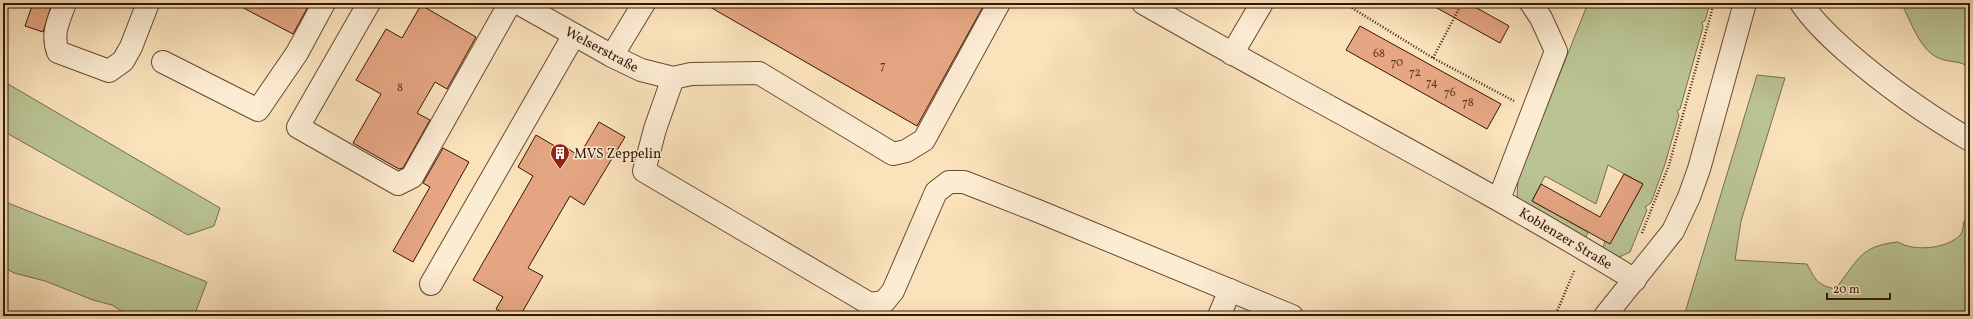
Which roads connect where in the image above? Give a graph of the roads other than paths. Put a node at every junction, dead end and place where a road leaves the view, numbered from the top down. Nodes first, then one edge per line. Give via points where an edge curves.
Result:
1 (65, 3) edge
2 (148, 3) edge
3 (324, 3) edge
4 (369, 3) edge
5 (510, 3) edge
6 (518, 3) edge
7 (644, 3) edge
8 (999, 3) edge
9 (1143, 3) edge
10 (1262, 3) edge
11 (1531, 3) edge
12 (1745, 3) edge
13 (1801, 3) edge
14 (574, 35) junction
15 (1232, 54) junction
16 (612, 56) junction
17 (163, 62) dead end
18 (682, 76) junction
19 (1970, 140) edge
20 (1499, 199) junction
21 (1635, 280) junction
22 (431, 284) dead end
23 (1230, 290) junction
24 (1219, 316) edge
25 (1292, 316) edge
26 (1605, 316) edge
27 (1623, 316) edge

1 - 2 street via 55,30 54,42 58,52 109,71 123,61
3 - 17 street via 297,53 258,110
4 - 5 street via 298,127 398,184 412,177
6 - 14 street, Welserstraße
7 - 16 street
8 - 18 street, Welserstraße via 924,140 906,151 893,154 759,73
9 - 15 street, Koblenzer Straße
10 - 15 street
11 - 20 street via 1556,51
12 - 21 street via 1689,197 1673,231
13 - 19 street via 1832,38 1881,82 1928,116
14 - 16 street, Welserstraße
14 - 22 street
15 - 20 street, Koblenzer Straße
16 - 18 street, Welserstraße via 641,70
18 - 23 street via 655,129 641,177 830,286 870,304 884,302 893,291 936,192 949,182 964,182 988,198 1182,277
20 - 21 street, Koblenzer Straße
21 - 26 street
21 - 27 street
23 - 24 street
23 - 25 street

